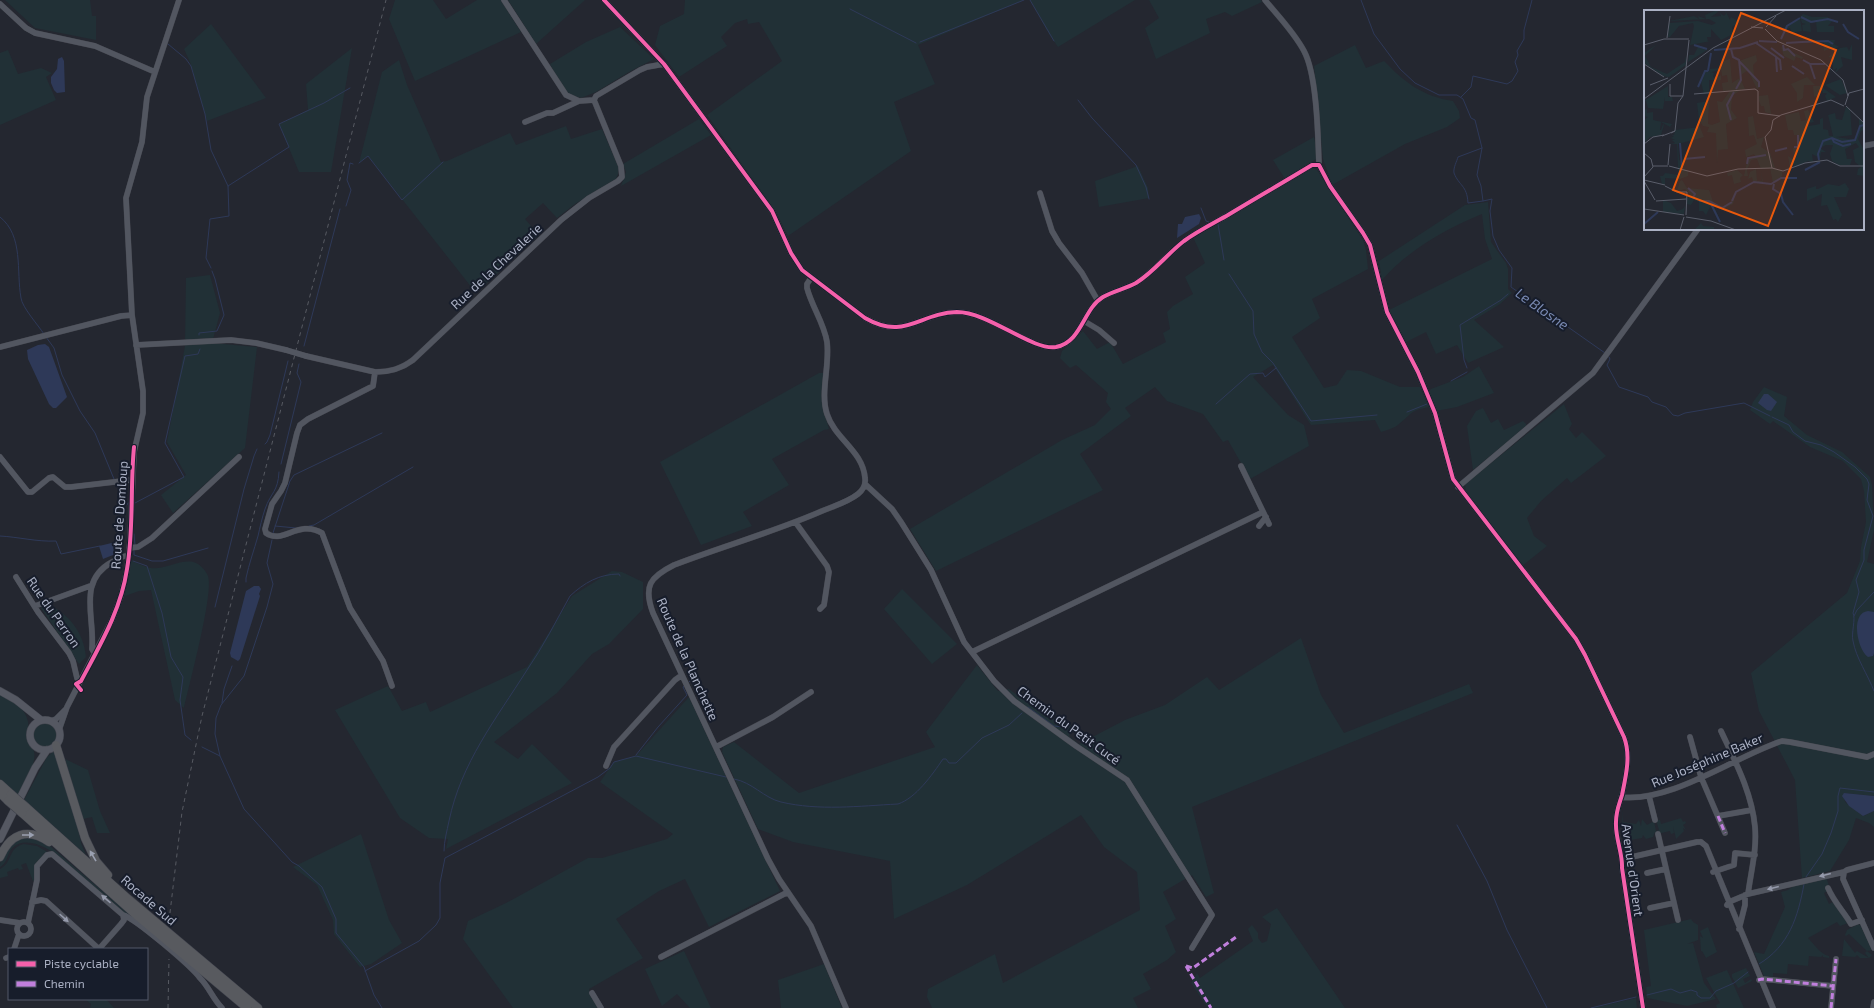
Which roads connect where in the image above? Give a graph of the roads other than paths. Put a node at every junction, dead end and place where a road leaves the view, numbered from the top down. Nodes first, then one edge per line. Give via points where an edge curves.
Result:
1 (179, 0) edge
2 (504, 0) edge
3 (604, 0) edge
4 (1265, 0) edge
5 (0, 4) edge
6 (664, 64) junction
7 (155, 72) junction
8 (594, 100) junction
9 (579, 101) junction
10 (525, 122) dead end
11 (1874, 144) edge
12 (1864, 146) edge
13 (1319, 165) junction
14 (1040, 193) dead end
15 (1695, 230) edge
16 (810, 278) junction
17 (1098, 301) junction
18 (132, 314) junction
19 (1084, 321) junction
20 (1114, 343) dead end
21 (136, 345) junction
22 (0, 347) edge
23 (375, 372) junction
24 (0, 457) edge
25 (239, 457) dead end
26 (1241, 466) dead end
27 (132, 480) junction
28 (865, 484) junction
29 (1458, 488) junction
30 (1264, 515) junction
31 (796, 523) junction
32 (1269, 524) dead end
33 (1259, 526) dead end
34 (130, 548) junction
35 (129, 556) junction
36 (16, 577) dead end
37 (90, 586) junction
38 (35, 606) junction
39 (820, 609) dead end
40 (972, 652) junction
41 (95, 654) junction
42 (682, 675) junction
43 (81, 681) junction
44 (392, 686) dead end
45 (0, 691) edge
46 (812, 692) dead end
47 (19, 702) junction
48 (68, 707) junction
49 (41, 720) junction
50 (51, 721) junction
51 (32, 727) junction
52 (59, 730) junction
53 (1721, 731) dead end
54 (1690, 737) dead end
55 (56, 745) junction
56 (36, 747) junction
57 (716, 747) junction
58 (47, 750) junction
59 (1874, 754) edge
60 (1735, 761) junction
61 (606, 766) dead end
62 (35, 768) junction
63 (1701, 777) junction
64 (0, 784) edge
65 (0, 793) edge
66 (1649, 796) junction
67 (1621, 797) junction
68 (10, 798) junction
69 (24, 810) junction
70 (1752, 810) junction
71 (1718, 816) junction
72 (11, 818) junction
73 (1655, 820) dead end
74 (1725, 833) dead end
75 (1658, 834) dead end
76 (0, 839) edge
77 (0, 846) edge
78 (1662, 849) junction
79 (66, 853) junction
80 (1755, 855) junction
81 (0, 857) edge
82 (1623, 859) junction
83 (1874, 863) edge
84 (1666, 869) junction
85 (1715, 871) junction
86 (1844, 872) junction
87 (1647, 873) dead end
88 (1828, 888) dead end
89 (788, 892) junction
90 (1747, 894) junction
91 (126, 897) junction
92 (32, 902) junction
93 (1674, 903) junction
94 (1728, 903) junction
95 (1650, 908) dead end
96 (123, 916) junction
97 (0, 920) edge
98 (1678, 920) dead end
99 (1862, 920) junction
100 (0, 923) edge
101 (28, 923) junction
102 (19, 928) junction
103 (1739, 930) junction
104 (14, 948) edge
105 (98, 948) edge
106 (100, 948) edge
107 (1192, 948) dead end
108 (1874, 948) edge
109 (662, 957) dead end
110 (1836, 959) dead end
111 (1760, 980) junction
112 (1833, 986) junction
113 (592, 992) dead end
114 (1874, 1002) edge
115 (222, 1008) edge
116 (248, 1008) edge
117 (258, 1008) edge
118 (601, 1008) edge
119 (846, 1008) edge
120 (1643, 1008) edge
121 (1770, 1008) edge
122 (1774, 1008) edge
123 (1831, 1008) edge
124 (1873, 1008) edge

1 - 7 street, Route de Domloup
2 - 9 street via 559,86 566,95
3 - 6 street
4 - 13 street via 1299,41 1309,62
5 - 7 street via 35,33 94,46
6 - 8 street via 640,70 596,96
6 - 16 street via 772,211 796,262
7 - 18 street, Route de Domloup via 145,107 142,142 126,198
8 - 9 street
8 - 23 street, Rue de la Chevalerie via 621,166 622,177 561,220 413,360 396,370
9 - 10 street via 553,114 547,113
11 - 12 street
13 - 17 street via 1312,165 1194,235 1136,282
13 - 29 street, Avenue d'Orient via 1330,186 1370,245 1387,312 1418,372 1435,413 1448,468
14 - 17 street via 1052,231 1082,273
15 - 29 street via 1607,355 1584,382
16 - 19 street via 865,318 875,324 893,328 904,327 949,312 971,313 1036,342 1055,347 1072,339
16 - 28 street via 807,288 822,323 827,343 825,406 835,429 854,450 863,470
17 - 19 street
18 - 21 street, Route de Domloup
18 - 22 street
19 - 20 street
21 - 23 street, Rue de la Chevalerie, bridge via 231,340 256,343
21 - 27 street, Route de Domloup via 143,412 134,448
23 - 44 street via 373,386 300,425 285,483 272,504 265,529 266,533 274,538 313,528 322,533 350,608 383,661
24 - 27 street via 28,492 34,491 53,477 65,487
25 - 34 street via 152,538 138,547
26 - 30 street
27 - 34 street, Route de Domloup
28 - 31 street, Route de la Planchette via 852,498
28 - 40 street, Chemin du Petit Cucé via 892,509 901,522 931,570 964,642
29 - 67 street, Avenue d'Orient via 1586,655 1624,736 1628,755
30 - 32 street
30 - 33 street
30 - 40 street
31 - 39 street via 829,572 824,605
31 - 42 street, Route de la Planchette via 687,560 662,571 653,579 648,601
34 - 35 street, Route de Domloup
35 - 37 street via 123,556 103,567
35 - 41 street, Route de Domloup via 117,607
36 - 38 street, Rue du Perron
37 - 38 street
37 - 41 street via 92,649
38 - 43 street, Rue du Perron via 69,653 77,678
40 - 107 street, Chemin du Petit Cucé via 994,681 1014,701 1127,780 1212,915
41 - 43 street, Route de Domloup
42 - 57 street, Route de la Planchette
42 - 61 street via 614,747
43 - 48 street, Route de Domloup
45 - 47 main road
46 - 57 street via 773,717
47 - 49 main road
47 - 51 main road via 28,714
48 - 50 street, Route de Domloup
48 - 52 street, Route de Domloup
49 - 50 main road
49 - 51 main road
50 - 52 main road
51 - 56 main road via 31,739
52 - 55 main road via 60,737
53 - 60 street
54 - 63 street
55 - 58 main road
91 -> 55 highway via 101,867 89,847
56 - 58 main road
56 - 62 main road
57 - 89 street, Route de la Planchette via 768,859
58 - 62 main road
59 - 60 street, Rue Joséphine Baker via 1867,758 1782,741
60 - 63 street, Rue Joséphine Baker
60 - 70 street via 1748,792
62 - 72 main road
63 - 66 street, Rue Joséphine Baker
63 - 71 street
64 - 68 highway
65 - 68 highway
66 - 67 street, Rue Joséphine Baker
66 - 73 street, Rue Joséphine Baker
67 - 82 street, Avenue d'Orient via 1617,808 1616,828 1619,851
68 - 69 highway, bridge
69 - 79 highway, Rocade Sud
69 - 91 highway, Rocade Sud
70 - 71 street
70 - 80 street
71 - 74 street
72 - 76 main road
72 - 77 main road
75 - 78 street
78 - 82 street
78 - 84 street
78 - 85 street via 1701,842
81 -> 79 highway via 10,840 26,834 37,836
79 - 116 highway, Rocade Sud
80 - 85 street via 1735,853 1734,865
80 - 90 street
82 - 120 street, Avenue d'Orient via 1622,868
83 - 86 street
84 - 87 street
84 - 93 street
85 - 94 street
86 -> 90 street
86 - 99 street via 1843,879
88 - 99 street via 1851,924
89 - 109 street
89 - 119 street, Route de la Planchette via 811,926
90 - 94 street
90 - 103 street
91 - 117 highway, Rocade Sud
96 -> 92 street via 52,854 37,866
92 - 101 street
92 -> 105 street via 46,901
93 - 95 street
93 - 98 street
94 - 103 street
106 -> 96 street via 122,924
96 - 115 street via 144,928 198,975
97 - 102 street
99 - 108 street
100 - 102 street
101 - 102 street
101 - 102 street via 31,927 30,933 25,936
102 - 104 street
103 - 111 street
110 - 112 street
111 - 112 street
111 - 121 street
111 - 122 street
112 - 123 street
113 - 118 street
114 - 124 street

